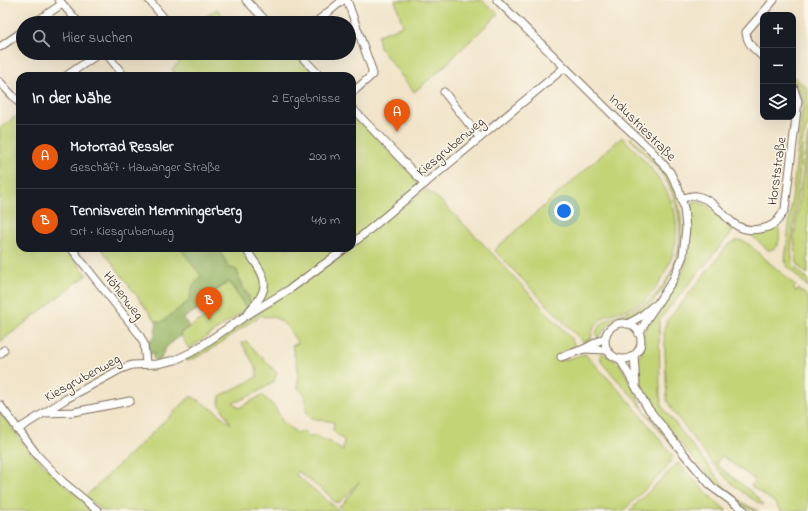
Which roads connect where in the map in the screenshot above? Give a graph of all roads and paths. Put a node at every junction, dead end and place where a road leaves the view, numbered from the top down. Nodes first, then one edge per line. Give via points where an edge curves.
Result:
1 (149, 0) edge
2 (343, 0) edge
3 (347, 0) edge
4 (774, 0) edge
5 (501, 1) edge
6 (60, 2) edge
7 (251, 2) edge
8 (43, 16) edge
9 (73, 16) edge
10 (162, 16) edge
11 (262, 16) edge
12 (324, 16) edge
13 (353, 16) edge
14 (356, 25) edge
15 (16, 36) edge
16 (0, 47) edge
17 (760, 54) edge
18 (90, 60) edge
19 (111, 60) edge
20 (305, 60) edge
21 (564, 68) junction
22 (72, 72) edge
23 (121, 72) edge
24 (316, 72) edge
25 (0, 82) edge
26 (356, 89) edge
27 (444, 92) dead end
28 (796, 95) edge
29 (16, 100) edge
30 (356, 112) edge
31 (796, 119) edge
32 (796, 120) edge
33 (480, 138) junction
34 (425, 184) junction
35 (682, 198) junction
36 (356, 241) edge
37 (74, 252) edge
38 (248, 252) edge
39 (341, 252) edge
40 (657, 304) junction
41 (244, 317) junction
42 (627, 324) junction
43 (639, 334) junction
44 (606, 337) junction
45 (584, 349) junction
46 (607, 350) junction
47 (634, 355) junction
48 (561, 357) dead end
49 (620, 359) junction
50 (146, 363) junction
51 (637, 387) junction
52 (130, 402) dead end
53 (0, 405) edge
54 (45, 413) junction
55 (17, 430) junction
56 (98, 511) edge
57 (745, 511) edge

1 - 10 street
2 - 12 street
3 - 13 street
4 - 17 street via 746,32 751,46
5 - 21 street, Industriestraße
6 - 8 street
6 - 9 street
7 - 11 street
14 - 26 street via 372,70 372,75
15 - 16 street
18 - 22 street
19 - 23 street
20 - 24 street
21 - 33 street, Kiesgrubenweg
21 - 35 street, Industriestraße via 657,157 670,172
25 - 29 street
27 - 33 street
28 - 31 street, Horststraße
30 - 34 street
32 - 35 street, Horststraße via 786,209 778,221 767,228 742,229 711,203 696,196
33 - 34 street, Kiesgrubenweg
34 - 36 street, Kiesgrubenweg
35 - 40 street, Industriestraße via 686,228 683,256 673,280
37 - 50 street, Höhenweg via 138,334 144,344
38 - 41 street via 265,281 259,300
39 - 41 street, Kiesgrubenweg via 290,289
40 - 42 street, Industriestraße
40 - 43 street, Industriestraße
41 - 50 street, Kiesgrubenweg via 208,343 186,355 157,364
42 - 43 street
42 - 44 street, Industriestraße via 614,326
43 - 47 street, Industriestraße via 640,347
44 - 45 street, Industriestraße
44 - 46 street
45 - 46 street
45 - 48 street, Industriestraße
46 - 49 street, Industriestraße
47 - 49 street
47 - 51 street, Industriestraße
49 - 51 street, Industriestraße
50 - 54 street, Kiesgrubenweg via 111,373
51 - 57 street, Industriestraße via 647,407 712,487
52 - 54 street via 74,412
53 - 55 street
54 - 55 street, Kiesgrubenweg
55 - 56 street via 54,472

